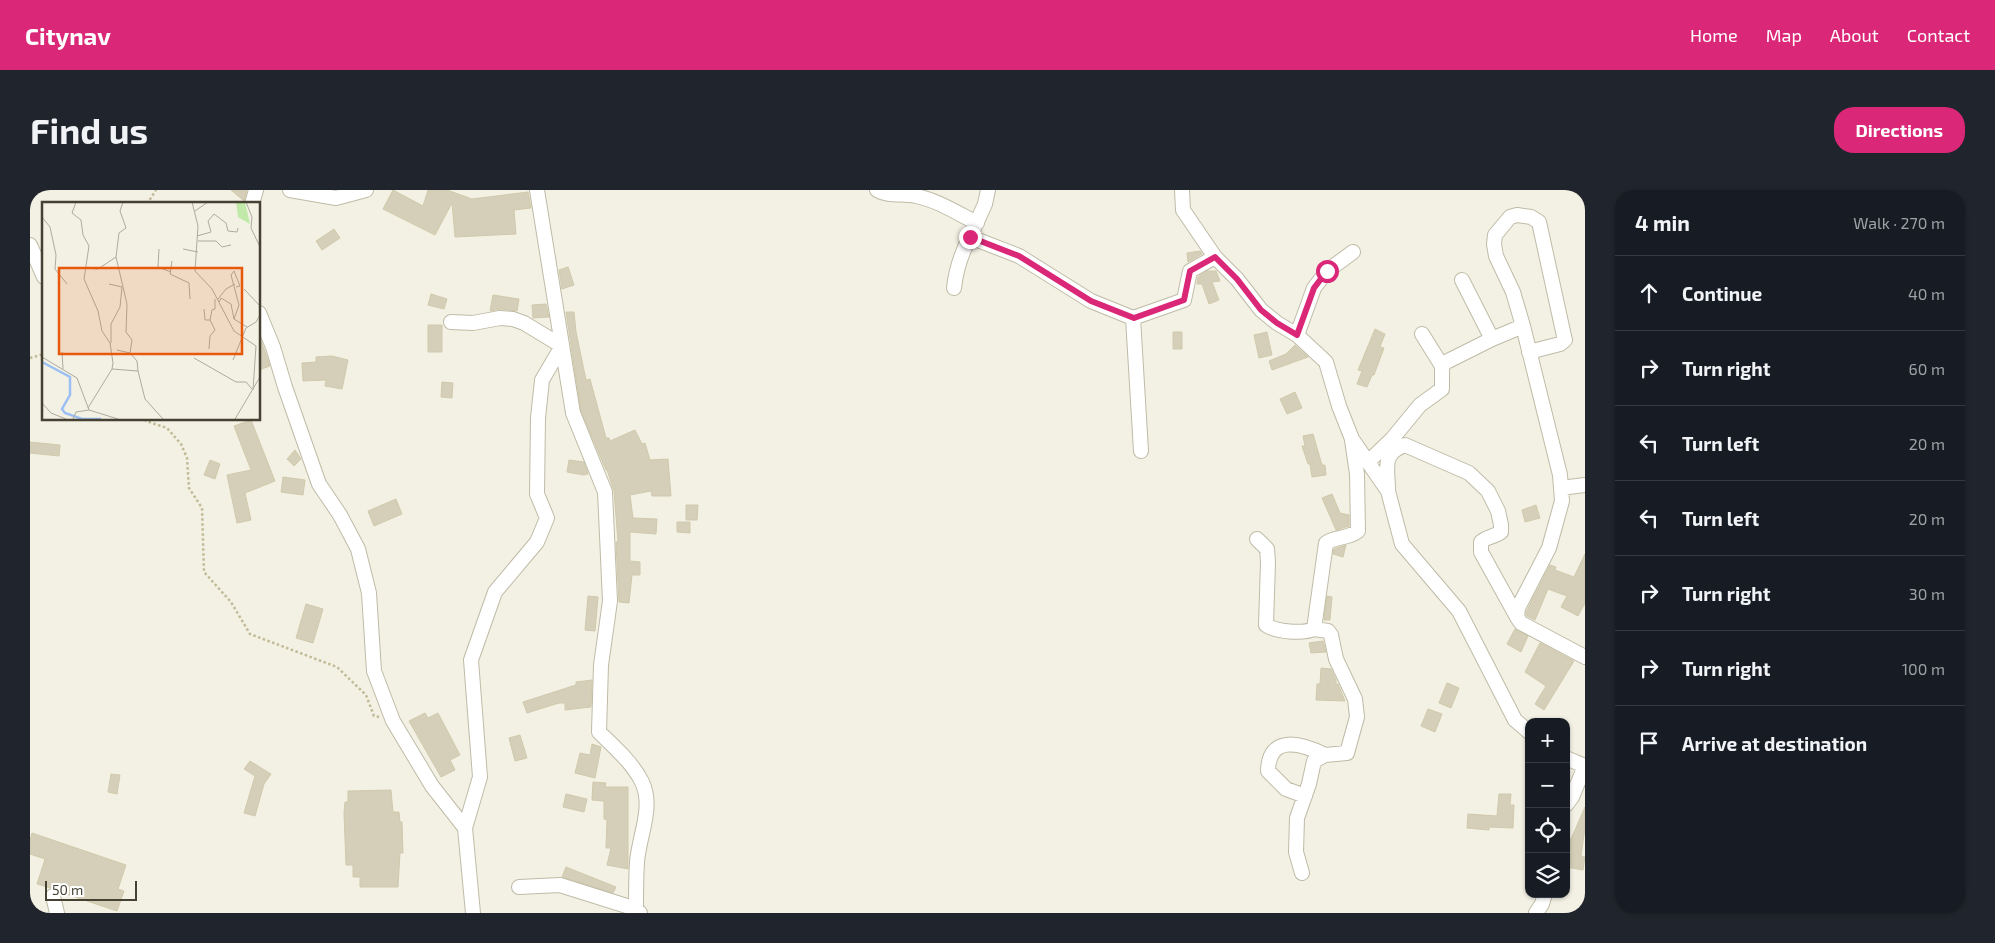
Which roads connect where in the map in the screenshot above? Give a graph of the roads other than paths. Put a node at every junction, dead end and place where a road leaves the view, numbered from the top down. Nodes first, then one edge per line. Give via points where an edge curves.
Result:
1 (290, 190) edge
2 (366, 190) edge
3 (537, 190) edge
4 (877, 190) edge
5 (988, 190) edge
6 (1182, 190) edge
7 (977, 223) junction
8 (970, 237) junction
9 (30, 245) edge
10 (1353, 252) dead end
11 (1215, 257) junction
12 (42, 272) edge
13 (1462, 280) dead end
14 (954, 288) dead end
15 (260, 315) edge
16 (1134, 318) junction
17 (451, 322) dead end
18 (1523, 326) junction
19 (1422, 334) dead end
20 (1297, 335) junction
21 (1492, 339) junction
22 (562, 346) junction
23 (1530, 352) junction
24 (1442, 366) junction
25 (1352, 439) junction
26 (1141, 451) dead end
27 (1369, 461) junction
28 (1585, 485) edge
29 (1561, 488) junction
30 (1388, 491) junction
31 (1258, 539) dead end
32 (1517, 617) junction
33 (1314, 629) junction
34 (1585, 657) edge
35 (1525, 728) edge
36 (1325, 755) junction
37 (1570, 760) edge
38 (1585, 766) edge
39 (1305, 796) junction
40 (1570, 800) edge
41 (465, 828) junction
42 (1302, 873) dead end
43 (518, 887) dead end
44 (52, 896) dead end
45 (1544, 898) edge
46 (638, 911) edge
47 (57, 913) edge
48 (473, 913) edge
49 (1536, 913) edge

1 - 2 street via 336,198
3 - 22 street
4 - 7 street via 916,196
5 - 7 street
6 - 11 street via 1183,210
7 - 8 street
8 - 14 street via 956,270
8 - 16 street via 1019,256 1091,301
9 - 12 street
10 - 20 street via 1327,271 1314,288
11 - 16 street via 1190,271 1184,300
11 - 20 street via 1261,310
13 - 21 street
15 - 41 street via 319,484 358,549 369,593 374,671 392,721 432,786
16 - 26 street
17 - 22 street via 512,319
18 - 21 street
18 - 23 street
18 - 23 street via 1494,244 1495,236 1510,217 1517,215 1539,222 1565,340
19 - 24 street
20 - 25 street via 1326,362
21 - 24 street
22 - 41 street via 542,380 538,418 537,494 547,518 537,542 495,592 471,660 480,776
22 - 46 street via 573,412 605,492 610,601 601,664 599,732 627,760 642,783 647,800 637,861
23 - 29 street
24 - 27 street via 1442,389 1420,405
25 - 27 street
25 - 33 street via 1357,474 1358,531 1326,542
27 - 30 street
28 - 29 street
29 - 32 street via 1562,500 1549,548 1518,608
30 - 32 street via 1388,458 1394,449 1406,445 1469,473 1488,491 1502,524 1496,536 1481,542 1481,552
30 - 35 street via 1402,544 1459,611 1516,720
31 - 33 street via 1267,549 1266,625 1309,632
32 - 34 street via 1521,623
33 - 36 street via 1328,631 1331,635 1336,659 1352,690 1357,716 1347,753
36 - 39 street via 1314,761
36 - 39 street via 1308,747 1286,744 1273,751 1268,771 1286,789
37 - 38 street
38 - 40 street
39 - 42 street via 1297,818 1296,852
41 - 48 street
43 - 46 street via 560,885
44 - 47 street
45 - 49 street

